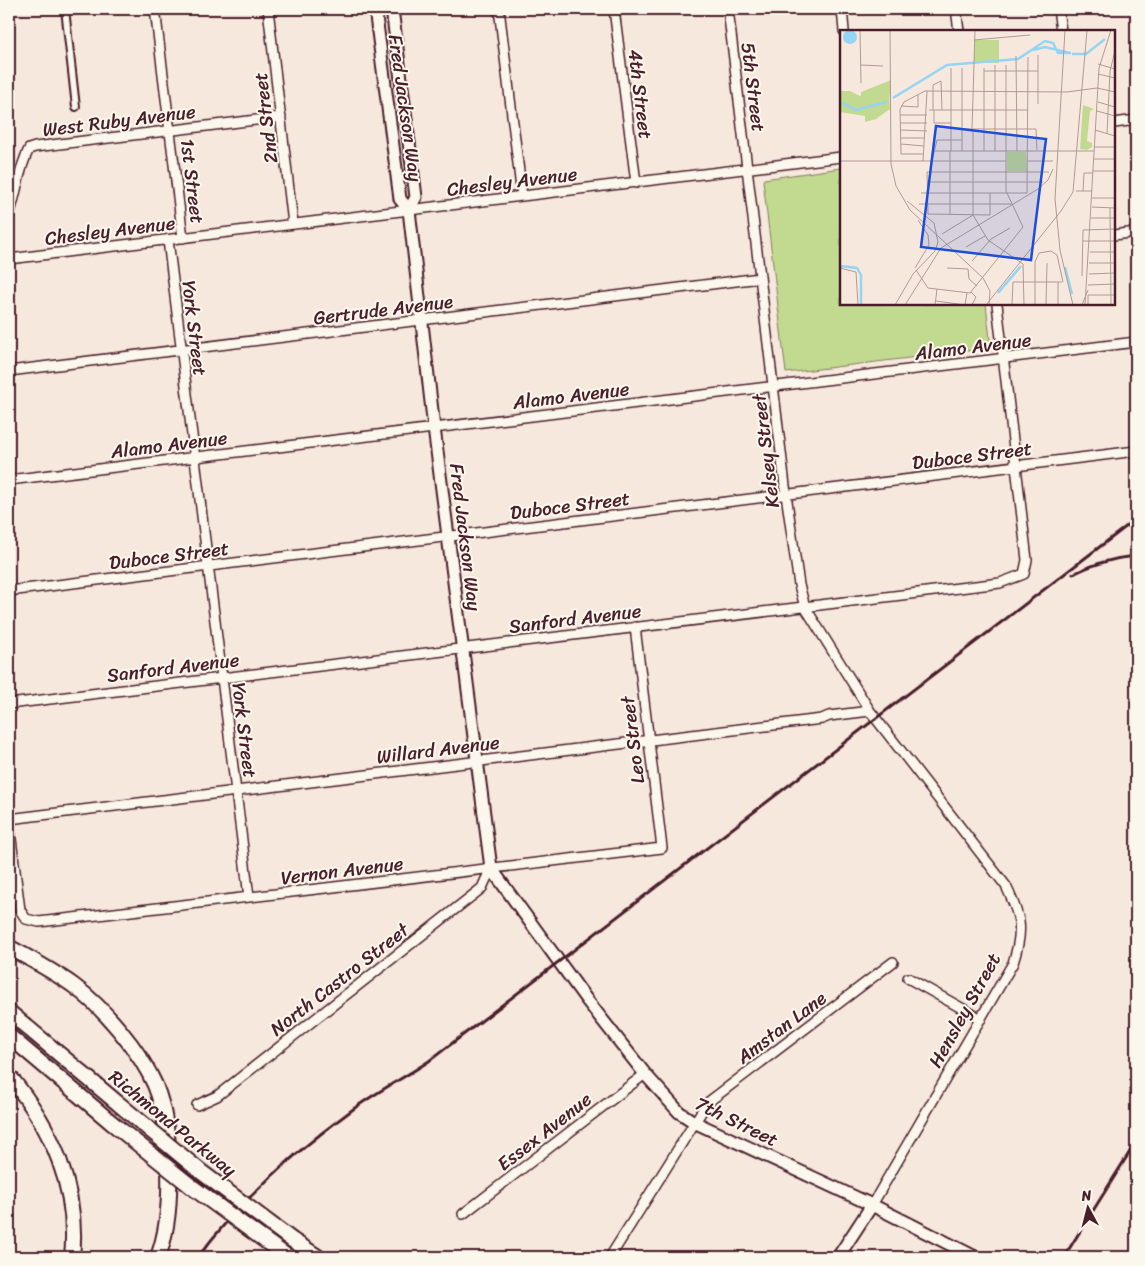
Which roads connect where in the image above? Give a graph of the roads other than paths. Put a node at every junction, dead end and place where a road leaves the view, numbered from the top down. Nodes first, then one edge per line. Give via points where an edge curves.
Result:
1 (65, 9) edge
2 (156, 9) edge
3 (268, 9) edge
4 (375, 9) edge
5 (392, 9) edge
6 (499, 9) edge
7 (614, 9) edge
8 (728, 9) edge
9 (842, 9) edge
10 (956, 9) edge
11 (1058, 9) edge
12 (844, 30) edge
13 (959, 30) edge
14 (1061, 30) edge
15 (76, 107) dead end
16 (281, 117) junction
17 (1136, 120) edge
18 (1115, 123) edge
19 (170, 129) junction
20 (840, 157) edge
21 (748, 168) junction
22 (636, 182) junction
23 (522, 196) junction
24 (409, 210) junction
25 (9, 215) edge
26 (293, 224) junction
27 (1136, 232) edge
28 (1115, 235) edge
29 (183, 238) junction
30 (168, 240) junction
31 (9, 259) edge
32 (760, 278) junction
33 (997, 305) edge
34 (422, 321) junction
35 (1136, 342) edge
36 (182, 350) junction
37 (1003, 358) junction
38 (9, 371) edge
39 (774, 386) junction
40 (434, 428) junction
41 (1136, 451) edge
42 (195, 457) junction
43 (1015, 466) junction
44 (9, 480) edge
45 (786, 494) junction
46 (448, 536) junction
47 (208, 566) junction
48 (9, 591) edge
49 (805, 607) junction
50 (635, 627) junction
51 (463, 649) junction
52 (222, 678) junction
53 (9, 704) edge
54 (870, 711) junction
55 (648, 740) junction
56 (476, 761) junction
57 (236, 791) junction
58 (9, 819) edge
59 (9, 823) edge
60 (662, 848) joint
61 (491, 868) junction
62 (249, 897) junction
63 (9, 947) edge
64 (893, 962) dead end
65 (908, 978) dead end
66 (9, 1012) edge
67 (981, 1019) junction
68 (9, 1036) edge
69 (645, 1074) junction
70 (9, 1076) edge
71 (197, 1105) dead end
72 (694, 1122) junction
73 (872, 1205) junction
74 (463, 1214) dead end
75 (287, 1256) edge
76 (72, 1257) edge
77 (158, 1257) edge
78 (318, 1257) edge
79 (610, 1257) edge
80 (838, 1257) edge
81 (975, 1257) edge

1 - 15 street
2 - 19 street, 1st Street
3 - 16 street, 2nd Street
4 - 24 street, Fred Jackson Way via 400,198
5 - 24 street, Fred Jackson Way via 416,197
6 - 23 street
7 - 22 street, 4th Street
8 - 21 street, 5th Street
9 - 12 street
10 - 13 street
11 - 14 street
16 - 19 street, West Ruby Avenue
16 - 26 street, 2nd Street
17 - 18 street
19 - 25 street, West Ruby Avenue via 29,149
19 - 29 street, 1st Street
20 - 21 street, Chesley Avenue
21 - 22 street, Chesley Avenue
21 - 32 street, Kelsey Street
22 - 23 street, Chesley Avenue
23 - 24 street, Chesley Avenue
24 - 26 street, Chesley Avenue
24 - 34 street, Fred Jackson Way
26 - 29 street, Chesley Avenue
27 - 28 street
29 - 30 street, Chesley Avenue
30 - 31 street, Chesley Avenue
30 - 36 street, York Street
32 - 34 street, Gertrude Avenue
32 - 39 street, Kelsey Street
33 - 37 street
34 - 36 street, Gertrude Avenue
34 - 40 street, Fred Jackson Way
35 - 37 street, Alamo Avenue
36 - 38 street, Gertrude Avenue
36 - 42 street, York Street
37 - 39 street, Alamo Avenue
37 - 43 street
39 - 40 street, Alamo Avenue
39 - 45 street, Kelsey Street
40 - 42 street, Alamo Avenue
40 - 46 street, Fred Jackson Way
41 - 43 street, Duboce Street
42 - 44 street, Alamo Avenue
42 - 47 street, York Street
43 - 45 street, Duboce Street
43 - 49 street, Sanford Avenue via 1027,560 1024,574 1000,583
45 - 46 street, Duboce Street
45 - 49 street, Kelsey Street
46 - 47 street, Duboce Street
46 - 51 street, Fred Jackson Way
47 - 48 street, Duboce Street
47 - 52 street, York Street
49 - 50 street, Sanford Avenue
49 - 54 street, Kelsey Street
50 - 51 street, Sanford Avenue
50 - 55 street, Leo Street
51 - 52 street, Sanford Avenue
51 - 56 street, Fred Jackson Way
52 - 53 street, Sanford Avenue
52 - 57 street, York Street
54 - 55 street, Willard Avenue
54 - 67 street, Hensley Street via 1006,886 1018,912 1021,938 1013,963
55 - 56 street, Willard Avenue
55 - 60 street, Leo Street
56 - 57 street, Willard Avenue
56 - 61 street, Fred Jackson Way
57 - 58 street, Willard Avenue
57 - 62 street, York Street
59 - 62 street, Vernon Avenue via 20,910 26,919 39,922
60 - 61 street, Vernon Avenue
61 - 62 street, Vernon Avenue
61 - 69 street, 7th Street
61 - 71 street, North Castro Street via 482,888 216,1096
63 - 77 main road via 74,986 100,1010 130,1045 154,1085 166,1124 169,1159 167,1221
64 - 72 street, Amstan Lane via 707,1103
65 - 67 street
66 - 78 main road, Richmond Parkway, bridge via 200,1171
67 - 73 street, Hensley Street
68 - 75 main road, Richmond Parkway, bridge via 192,1187
69 - 72 street, 7th Street via 679,1112
69 - 74 street, Essex Avenue
70 - 76 main road via 28,1098 54,1142 69,1186 74,1244
72 - 73 street, 7th Street
72 - 79 street, Amstan Lane
73 - 80 street, Hensley Street
73 - 81 street, 7th Street

